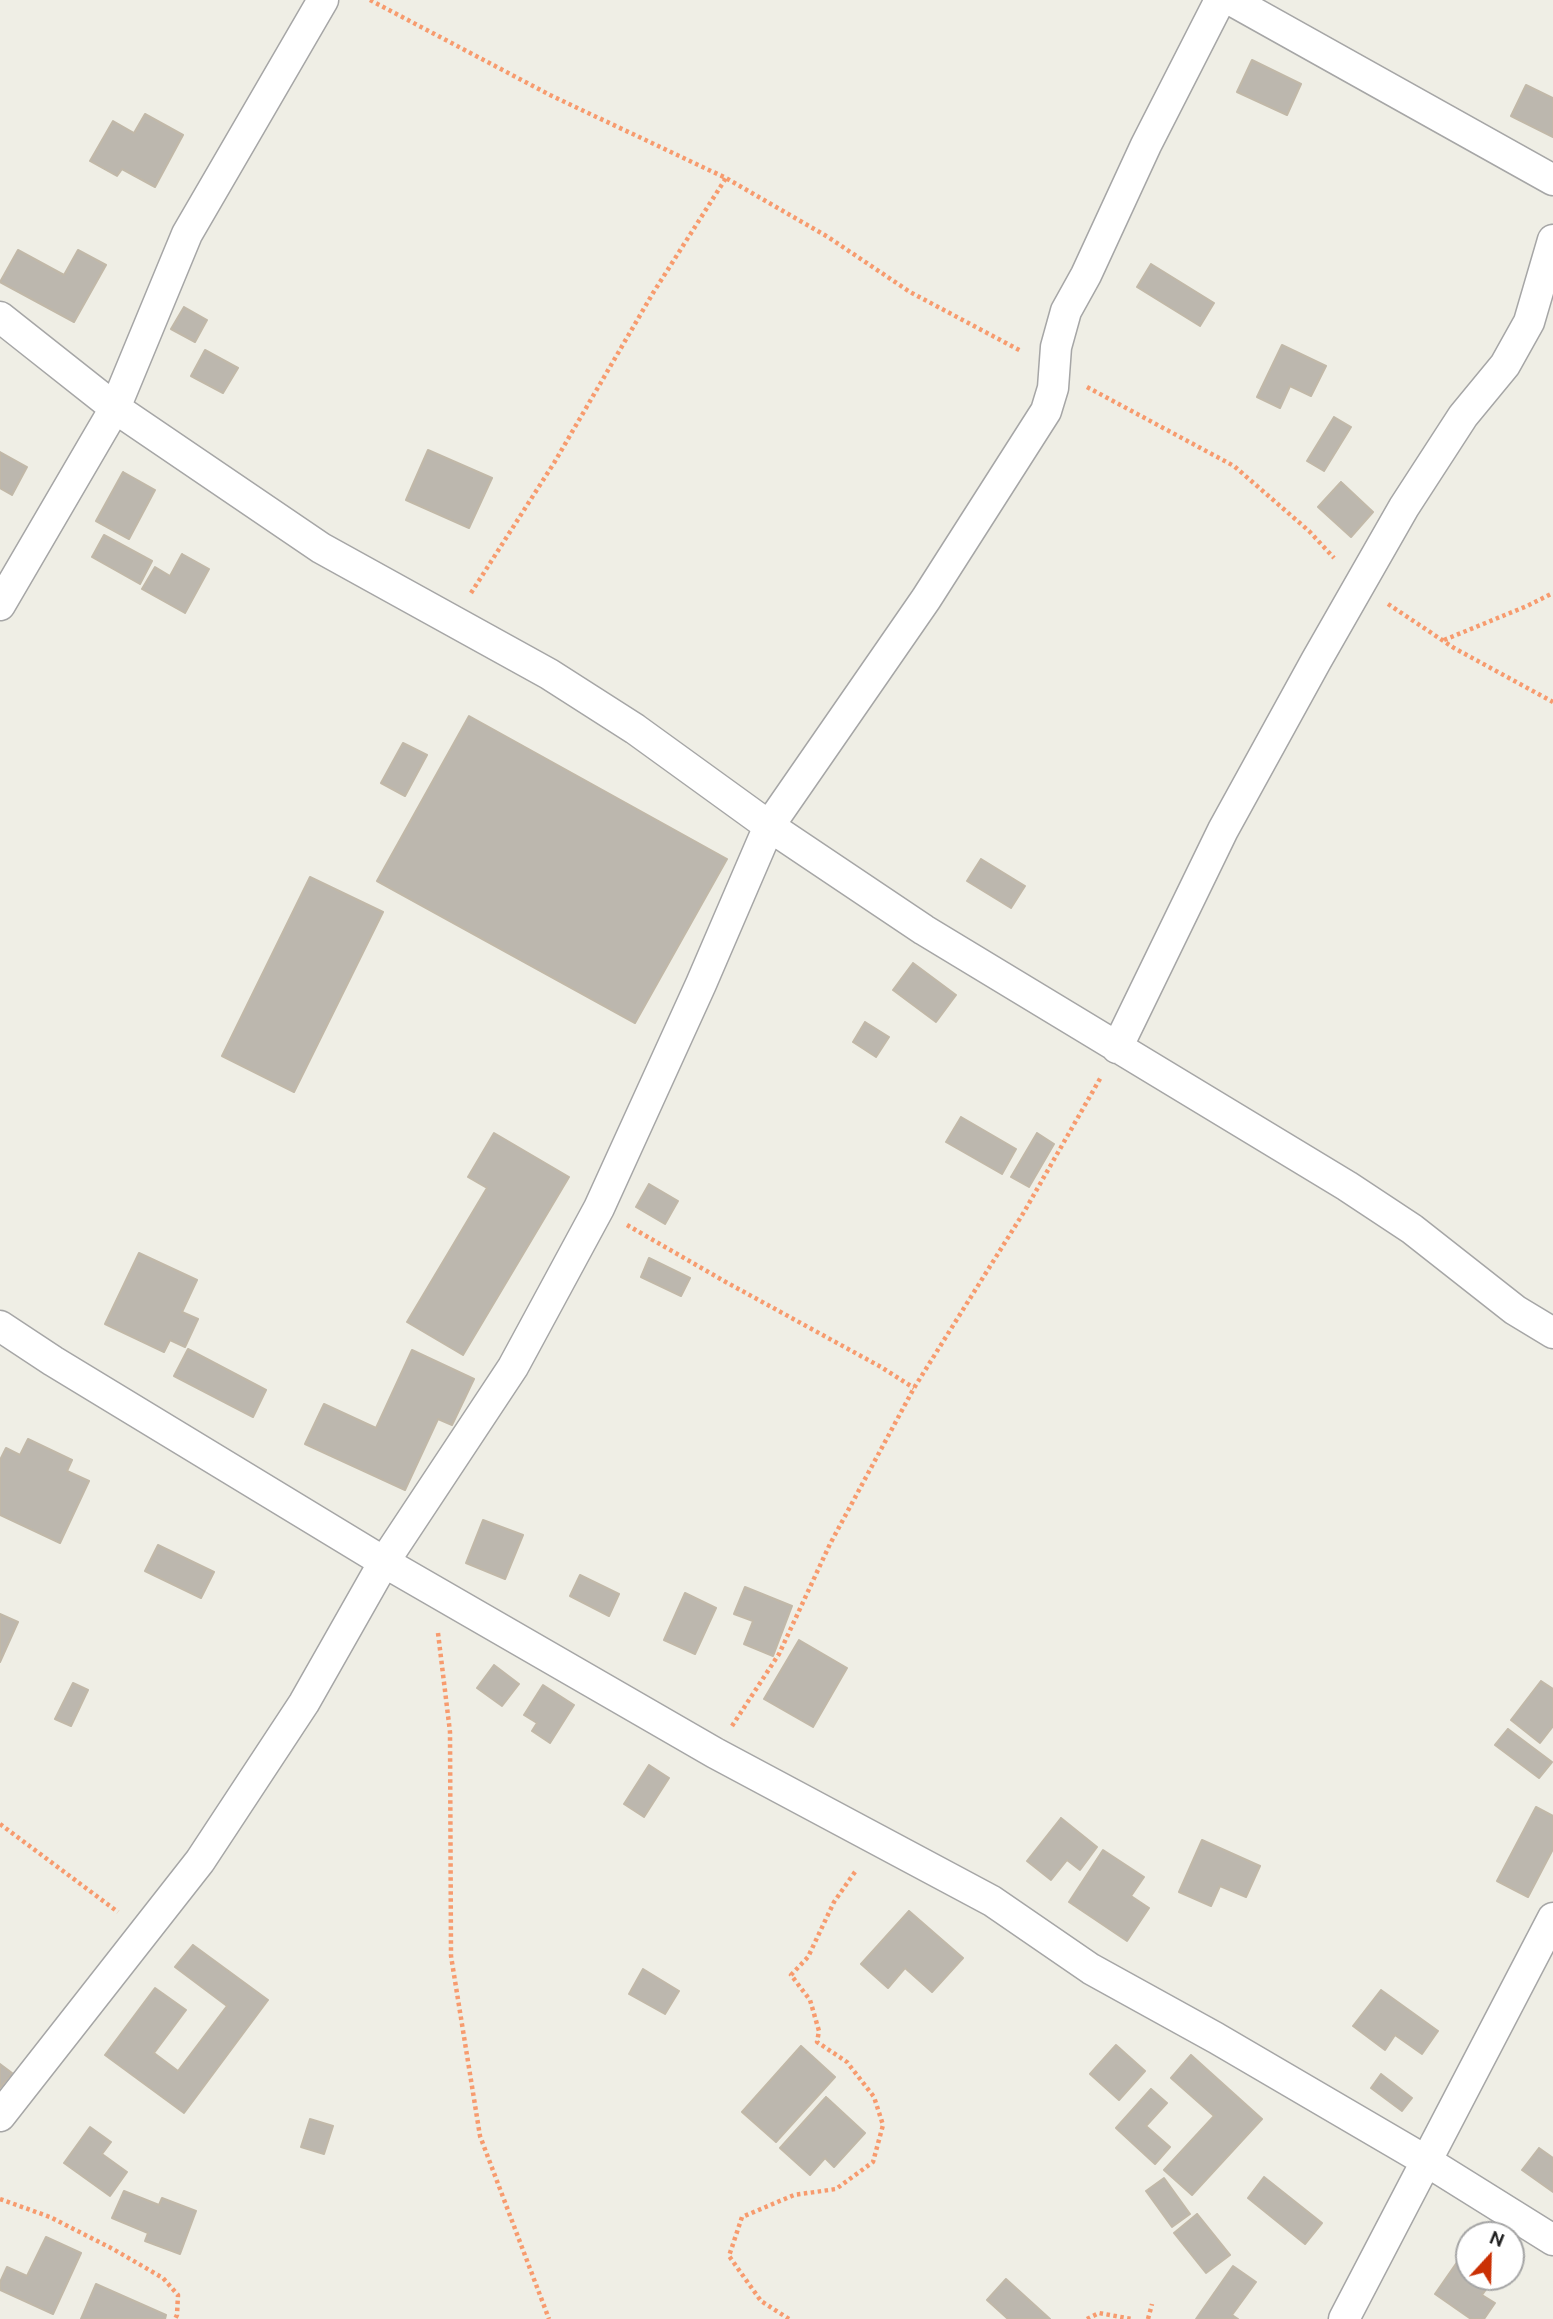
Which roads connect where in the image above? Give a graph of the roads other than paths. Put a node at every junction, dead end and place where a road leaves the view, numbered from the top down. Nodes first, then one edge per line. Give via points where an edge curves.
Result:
1 (323, 0) edge
2 (1220, 0) edge
3 (1231, 0) edge
4 (1553, 180) edge
5 (1553, 240) edge
6 (0, 317) edge
7 (115, 408) junction
8 (0, 605) edge
9 (769, 826) junction
10 (1117, 1048) junction
11 (0, 1326) edge
12 (1553, 1333) edge
13 (384, 1562) junction
14 (1553, 1918) edge
15 (0, 2116) edge
16 (1428, 2162) junction
17 (1553, 2240) edge
18 (1344, 2319) edge

1 - 7 street via 187,234
2 - 9 street via 1066,312 1046,411 926,599
3 - 4 street
5 - 10 street via 1529,322 1506,365 1463,416 1360,584 1223,830
6 - 7 street
7 - 8 street
7 - 9 street via 321,548 549,674 635,729
9 - 10 street via 924,930
9 - 13 street via 599,1208 513,1367
10 - 12 street via 1347,1186
11 - 13 street
13 - 15 street via 304,1703 200,1861
13 - 16 street via 715,1753 992,1901 1091,1969
14 - 16 street
16 - 17 street
16 - 18 street

